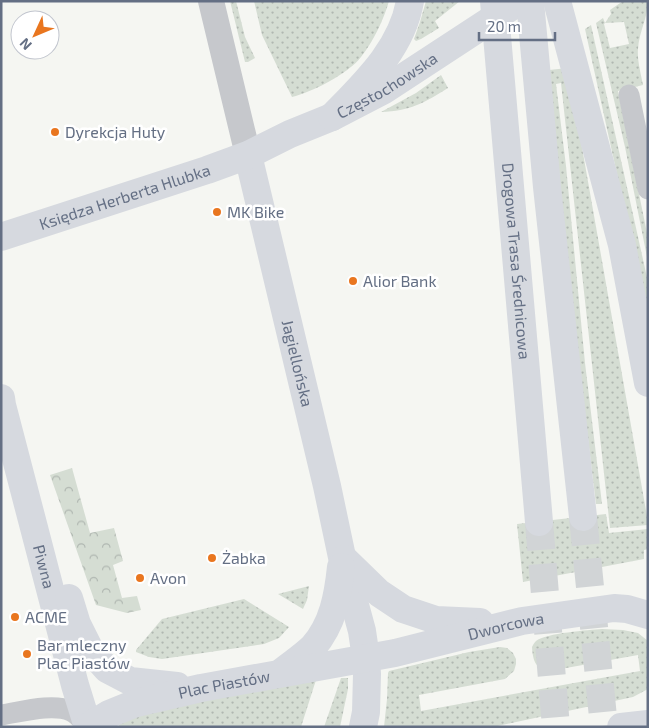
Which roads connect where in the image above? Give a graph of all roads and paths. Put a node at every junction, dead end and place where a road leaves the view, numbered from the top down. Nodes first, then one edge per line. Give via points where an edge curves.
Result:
1 (211, 1) edge
2 (410, 1) edge
3 (494, 1) edge
4 (520, 1) edge
5 (530, 1) edge
6 (557, 1) edge
7 (629, 95) dead end
8 (332, 117) junction
9 (248, 155) junction
10 (648, 189) edge
11 (1, 236) edge
12 (648, 384) edge
13 (1, 398) edge
14 (1, 404) edge
15 (25, 491) junction
16 (583, 517) tunnel mouth
17 (539, 522) tunnel mouth
18 (342, 557) junction
19 (648, 615) edge
20 (512, 624) junction
21 (366, 658) junction
22 (280, 674) junction
23 (201, 688) junction
24 (1, 715) edge
25 (648, 724) edge
26 (88, 727) edge
27 (364, 727) edge
28 (621, 727) edge

1 - 9 street, Jagiellońska
2 - 8 main road via 403,26 386,56
3 - 17 main road, Drogowa Trasa Średnicowa
4 - 8 main road, Częstochowska via 384,90
5 - 16 main road
6 - 12 main road via 622,245
7 - 10 street
8 - 9 main road, Częstochowska
9 - 11 main road, Księdza Herberta Hlubka
9 - 18 main road, Jagiellońska
13 - 14 main road, Piwna
14 - 15 main road, Piwna
15 - 23 main road via 55,553 90,650 107,669 130,682
15 - 26 main road, Piwna
18 - 20 main road via 378,593 403,609 436,620
18 - 21 main road, Jagiellońska
18 - 22 main road via 338,593 324,631 302,657
19 - 20 main road, Dworcowa via 614,608
20 - 21 main road, Dworcowa
21 - 22 main road, Plac Piastów
21 - 27 main road, Jagiellońska
22 - 23 main road, Plac Piastów
23 - 26 main road, Plac Piastów via 136,703 108,714
24 - 26 street via 61,708 76,714
25 - 28 main road

